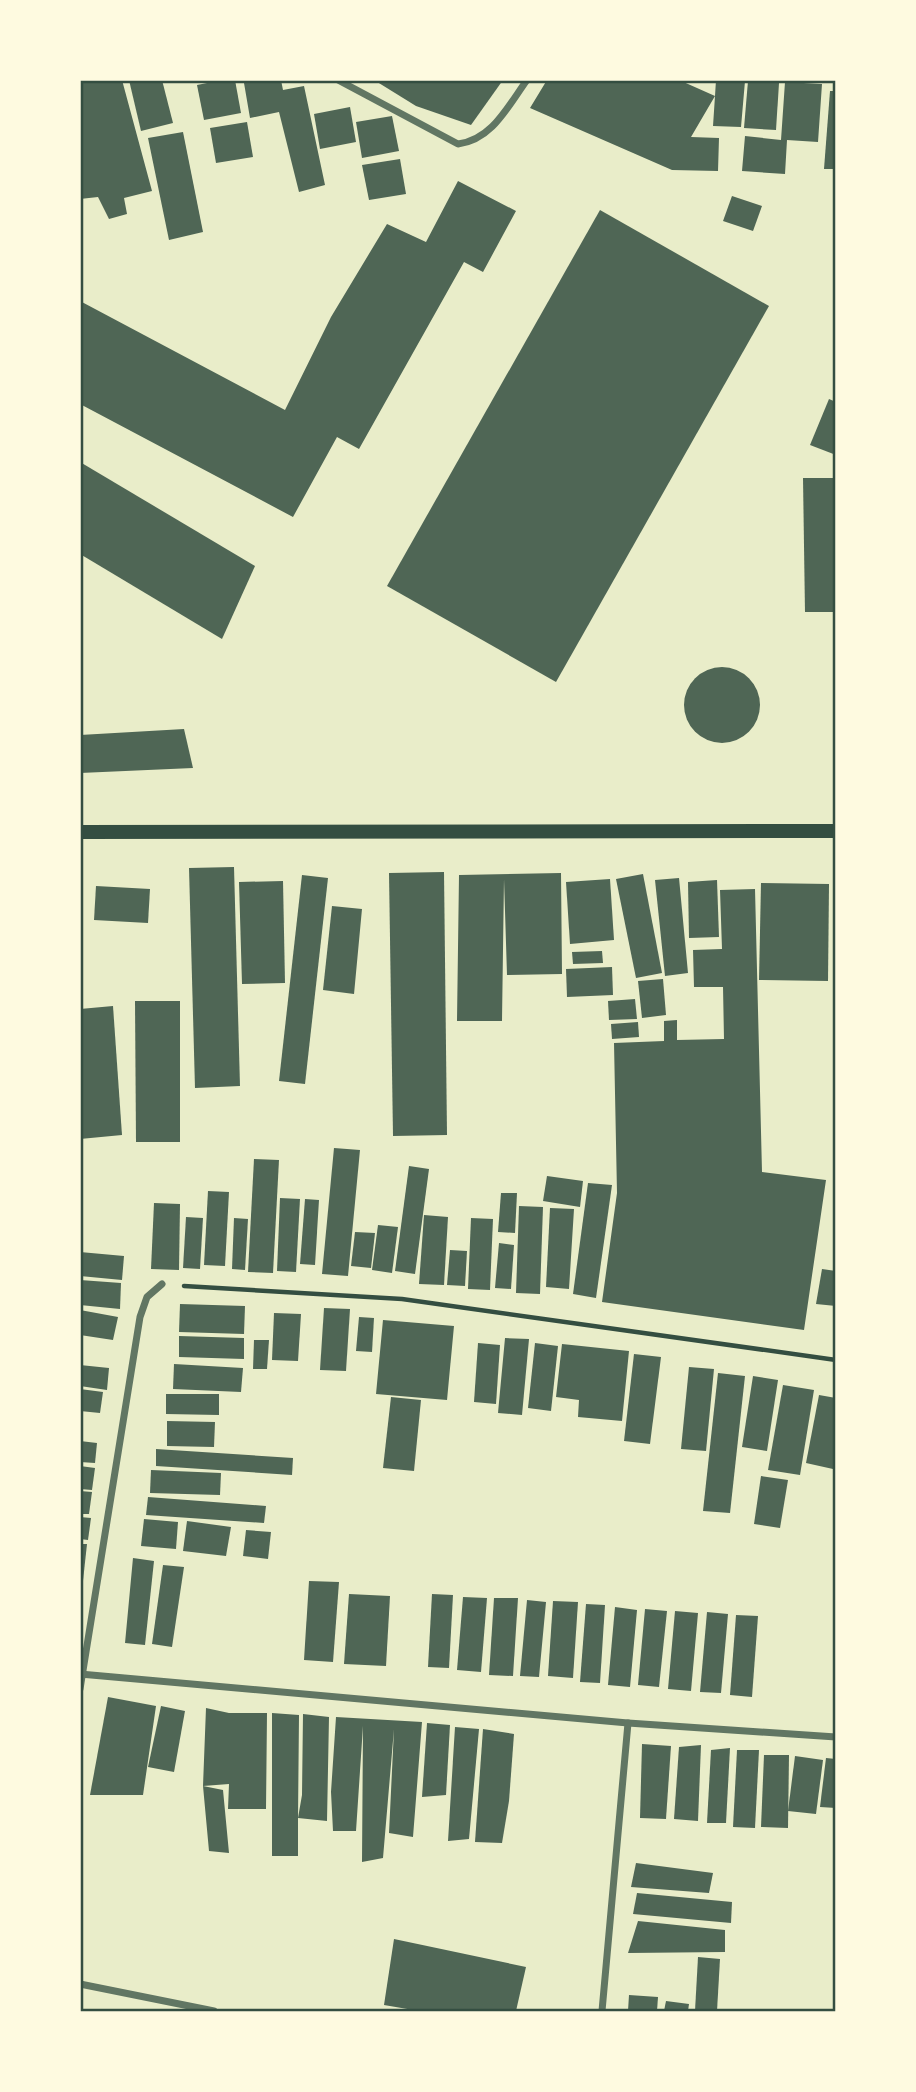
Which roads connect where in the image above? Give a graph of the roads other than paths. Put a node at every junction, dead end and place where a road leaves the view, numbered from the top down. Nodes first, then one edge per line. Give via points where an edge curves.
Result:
1 (338, 80) edge
2 (527, 80) edge
3 (835, 831) edge
4 (80, 832) edge
5 (162, 1284) road end
6 (82, 1674) edge
7 (80, 1689) edge
8 (628, 1723) junction
9 (835, 1737) edge
10 (80, 1984) edge
11 (214, 2011) edge
12 (602, 2011) edge

1 - 2 street via 458,144 475,142 490,130
3 - 4 main road
5 - 6 street via 147,1297 140,1317
6 - 7 street
6 - 8 street
8 - 9 street
8 - 12 street
10 - 11 street

